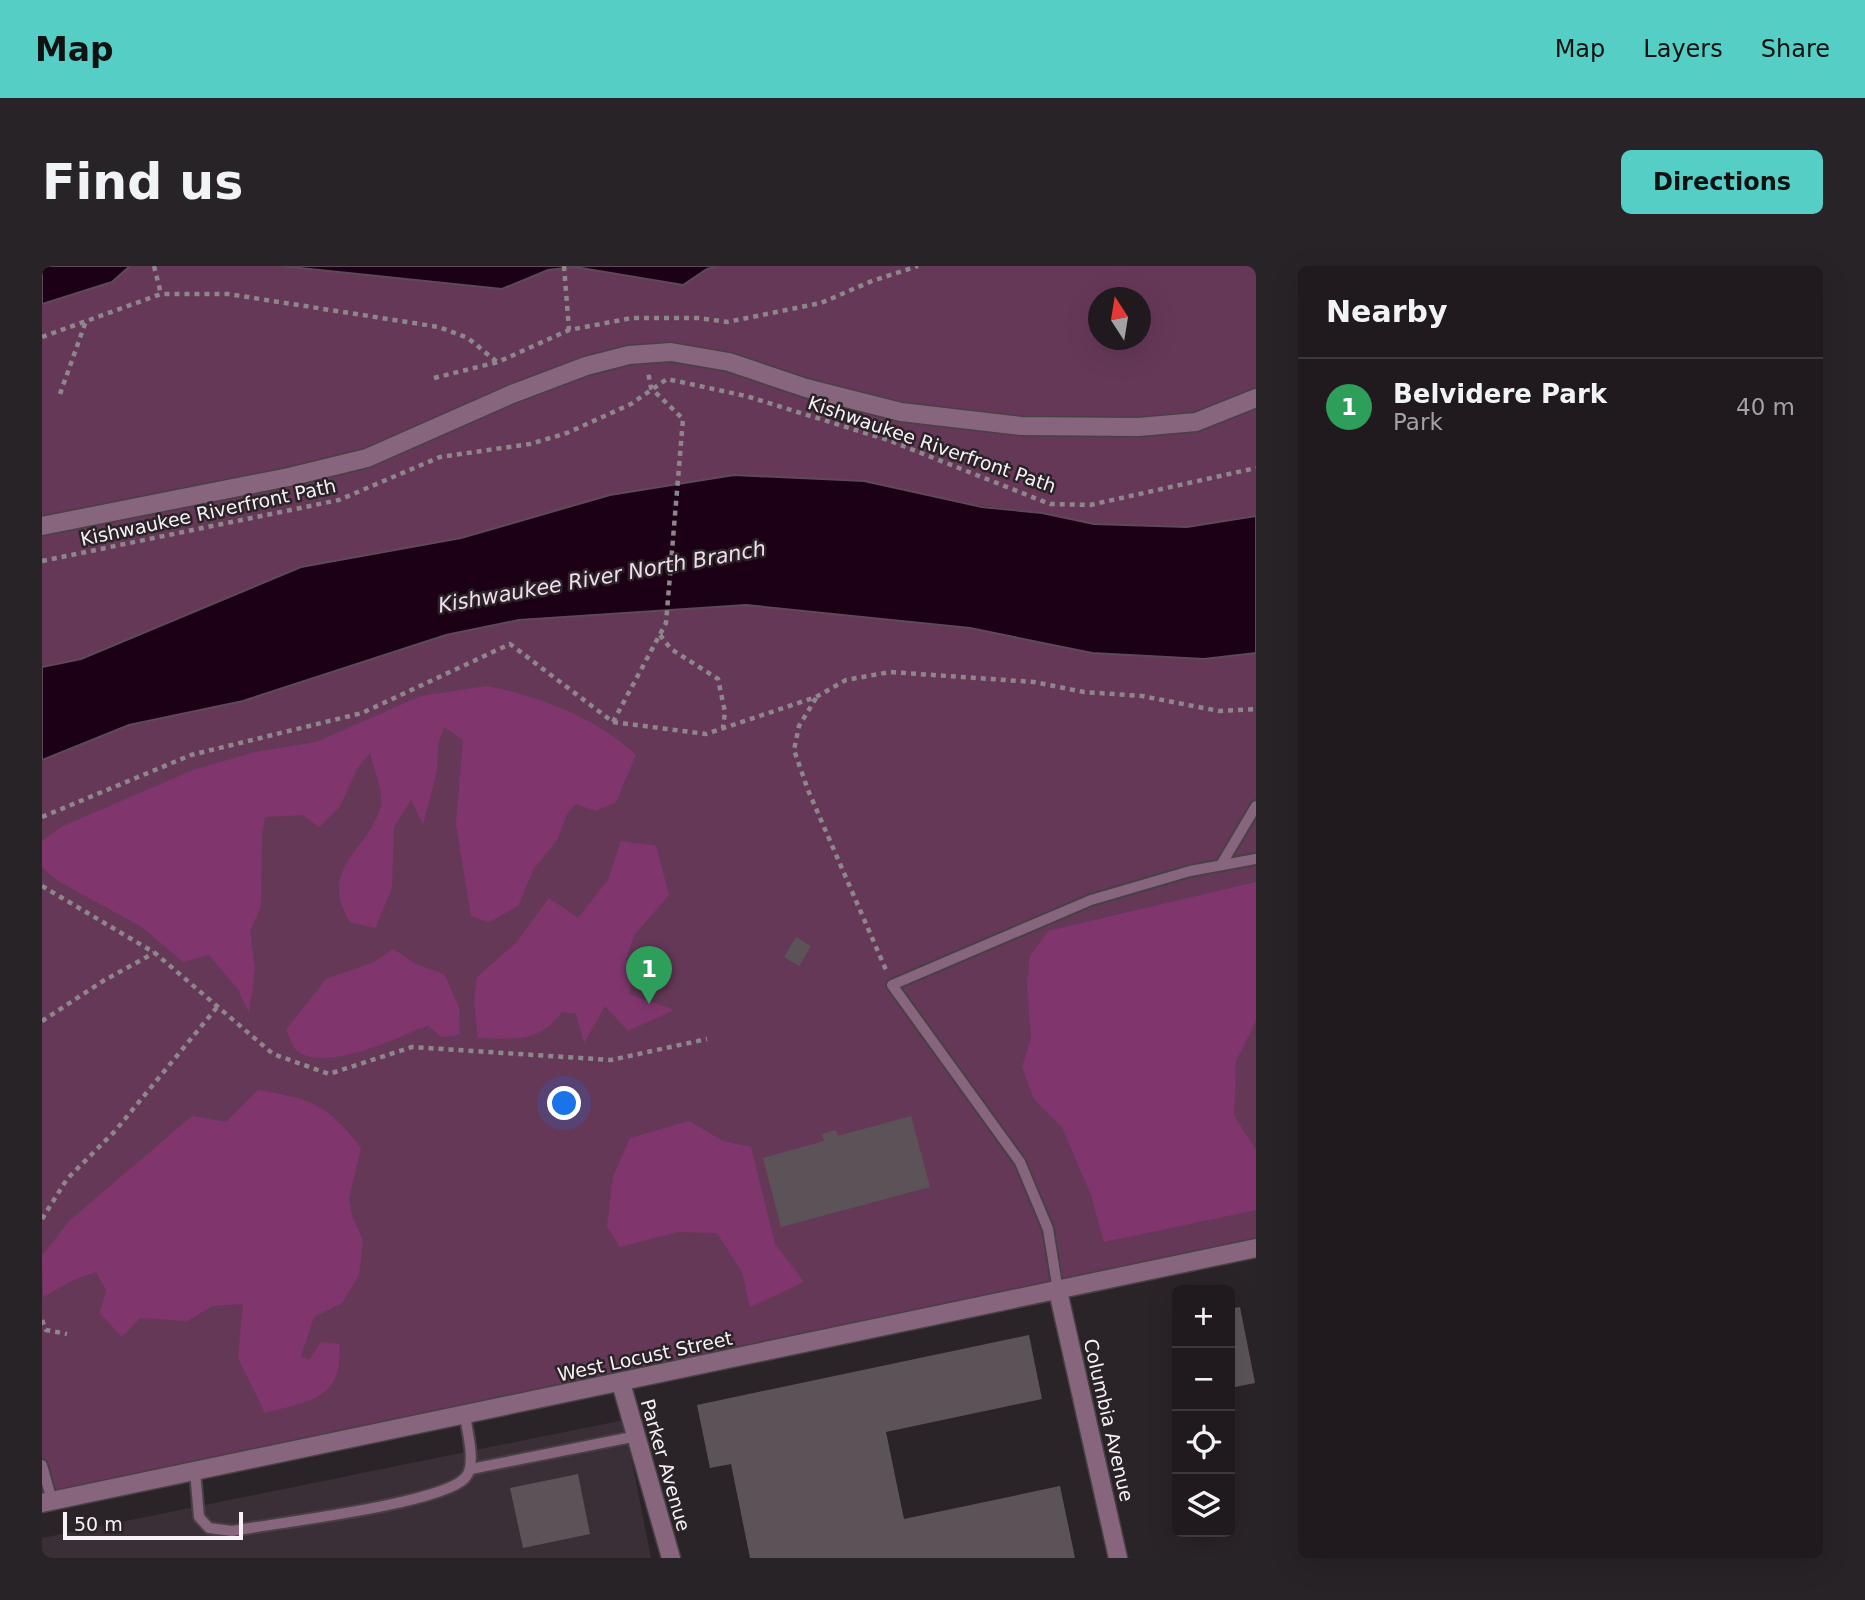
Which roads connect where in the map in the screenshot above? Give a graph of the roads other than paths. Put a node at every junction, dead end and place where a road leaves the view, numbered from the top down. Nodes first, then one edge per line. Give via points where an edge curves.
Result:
1 (1256, 398) edge
2 (42, 526) edge
3 (1256, 806) edge
4 (1256, 859) edge
5 (1221, 865) junction
6 (1256, 1248) edge
7 (1058, 1290) junction
8 (621, 1383) junction
9 (465, 1416) junction
10 (637, 1436) junction
11 (42, 1465) edge
12 (471, 1469) junction
13 (195, 1471) junction
14 (47, 1502) edge
15 (671, 1558) edge
16 (1118, 1558) edge

1 - 2 street via 1196,422 1138,427 1021,426 901,412 729,362 671,352 643,354 574,370 367,457
3 - 5 lane
4 - 5 lane
5 - 7 lane via 1091,900 892,985 1020,1162 1048,1229
6 - 7 street, West Locust Street
7 - 8 street, West Locust Street
7 - 16 street, Columbia Avenue
8 - 9 street, West Locust Street
8 - 10 street, Parker Avenue
9 - 12 lane
9 - 13 street, West Locust Street
10 - 12 lane
10 - 15 street, Parker Avenue
11 - 14 lane
12 - 13 lane via 465,1479 430,1497 232,1531 209,1528 199,1517
13 - 14 street, West Locust Street

